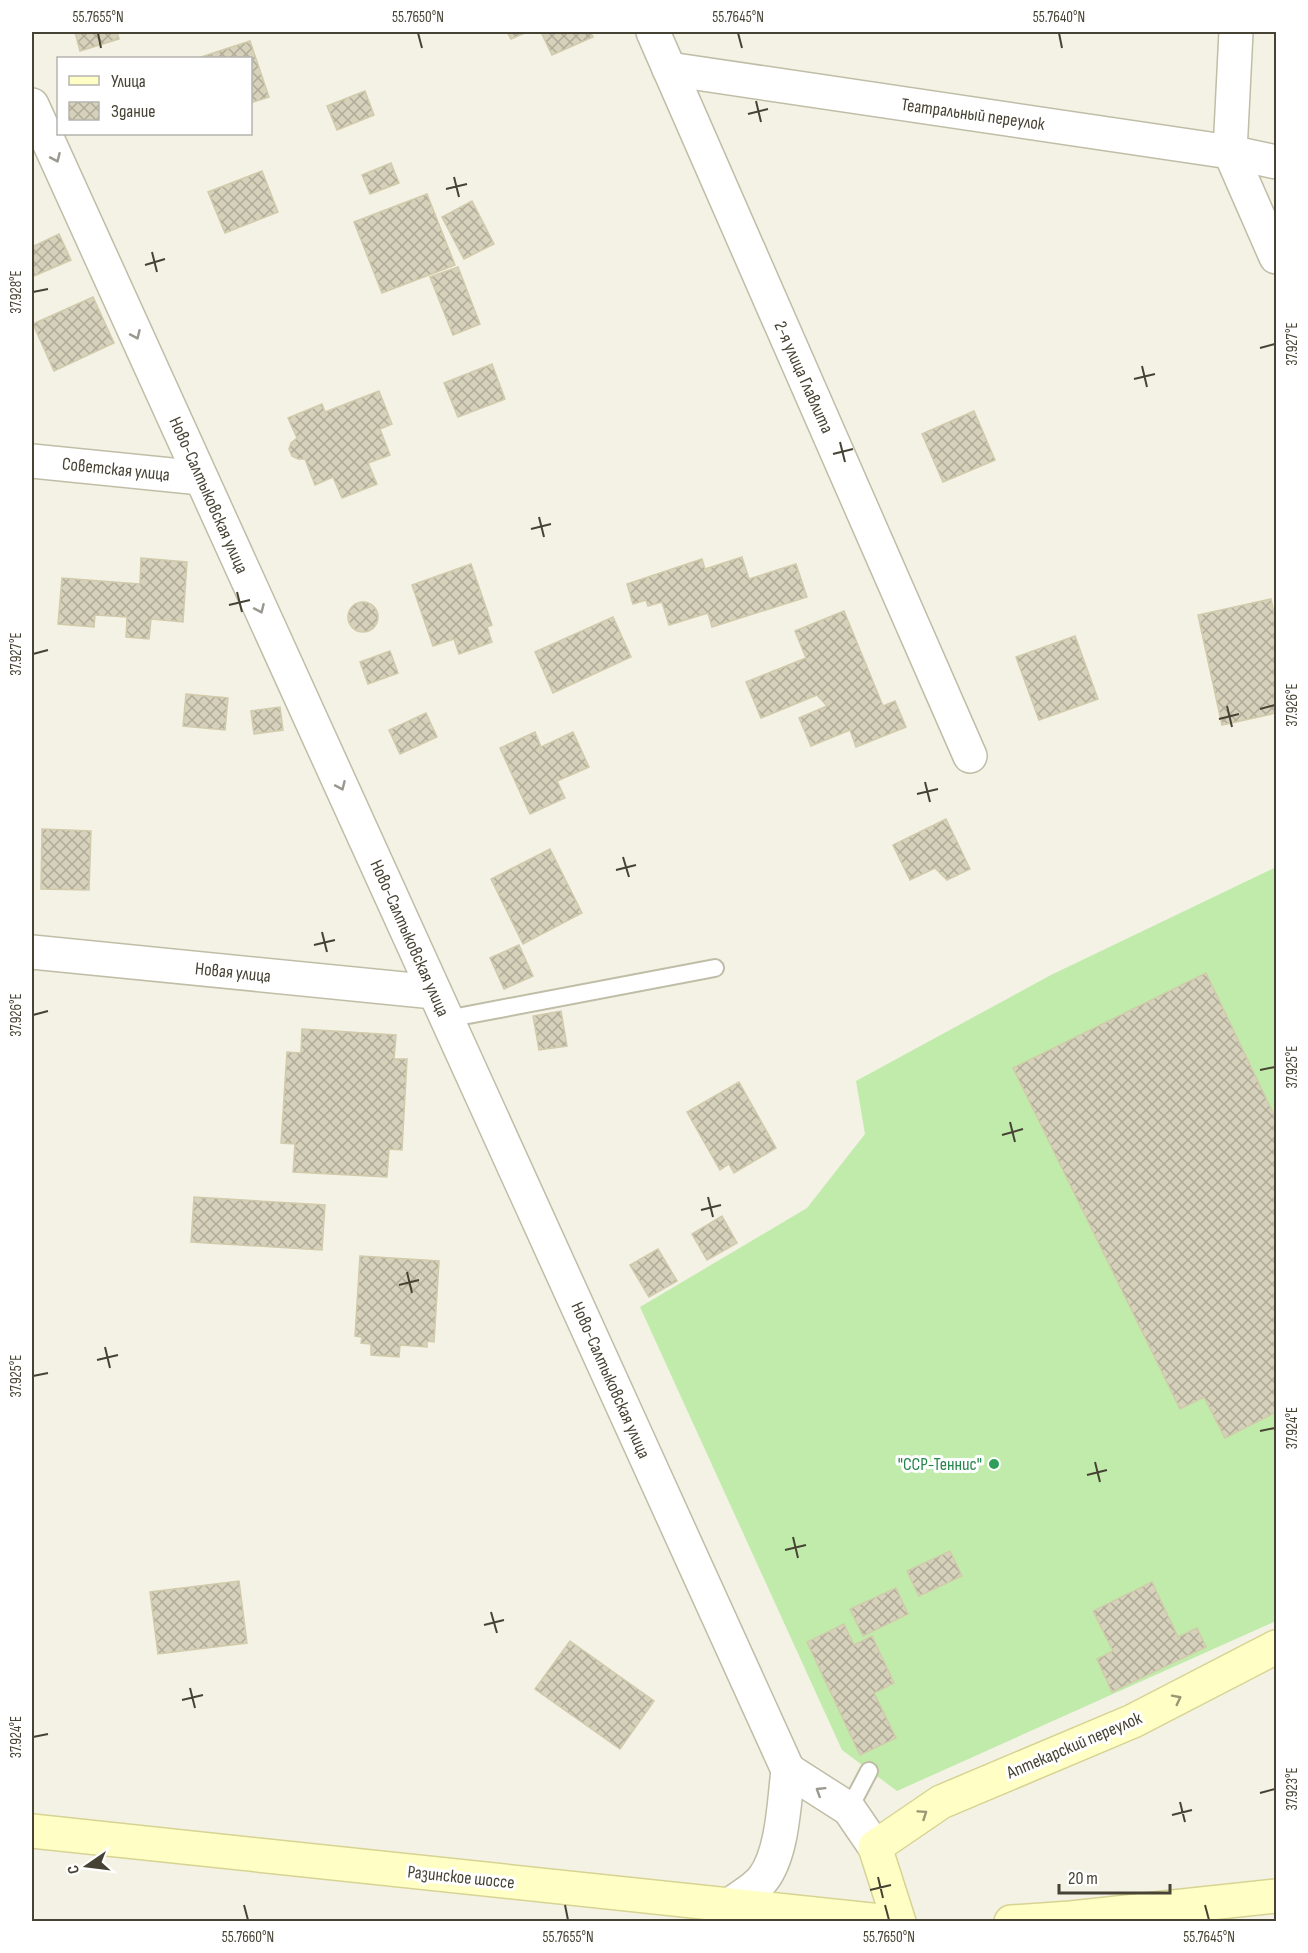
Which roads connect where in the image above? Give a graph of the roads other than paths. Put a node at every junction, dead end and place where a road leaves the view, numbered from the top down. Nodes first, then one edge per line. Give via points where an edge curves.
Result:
1 (653, 32) edge
2 (1236, 32) edge
3 (669, 69) junction
4 (32, 105) edge
5 (1230, 152) junction
6 (1276, 162) edge
7 (1276, 257) edge
8 (32, 461) edge
9 (201, 478) junction
10 (970, 756) dead end
11 (32, 952) edge
12 (715, 968) dead end
13 (440, 1006) junction
14 (1276, 1647) edge
15 (788, 1770) junction
16 (869, 1771) dead end
17 (849, 1809) junction
18 (32, 1831) edge
19 (875, 1847) junction
20 (1276, 1896) edge
21 (730, 1905) junction
22 (845, 1919) edge
23 (890, 1922) edge
24 (898, 1922) edge
25 (1011, 1922) edge

1 - 3 street, 2-я улица Главлита
2 - 5 street
3 - 5 street, Театральный переулок
3 - 10 street, 2-я улица Главлита
4 -> 9 street, Ново-Салтыковская улица
5 - 6 street, Театральный переулок
5 - 7 street
8 - 9 street, Советская улица
9 -> 13 street, Ново-Салтыковская улица
11 - 13 street, Новая улица
12 - 13 lane
13 - 15 street, Ново-Салтыковская улица
19 -> 14 main road, Аптекарский переулок via 941,1802 1133,1721
17 -> 15 street
15 - 21 street via 773,1859 762,1879
16 - 17 lane
17 - 19 street
18 - 21 main road, Разинское шоссе
19 - 24 main road
20 - 25 main road
21 - 22 main road, Разинское шоссе
22 - 23 main road, Разинское шоссе

